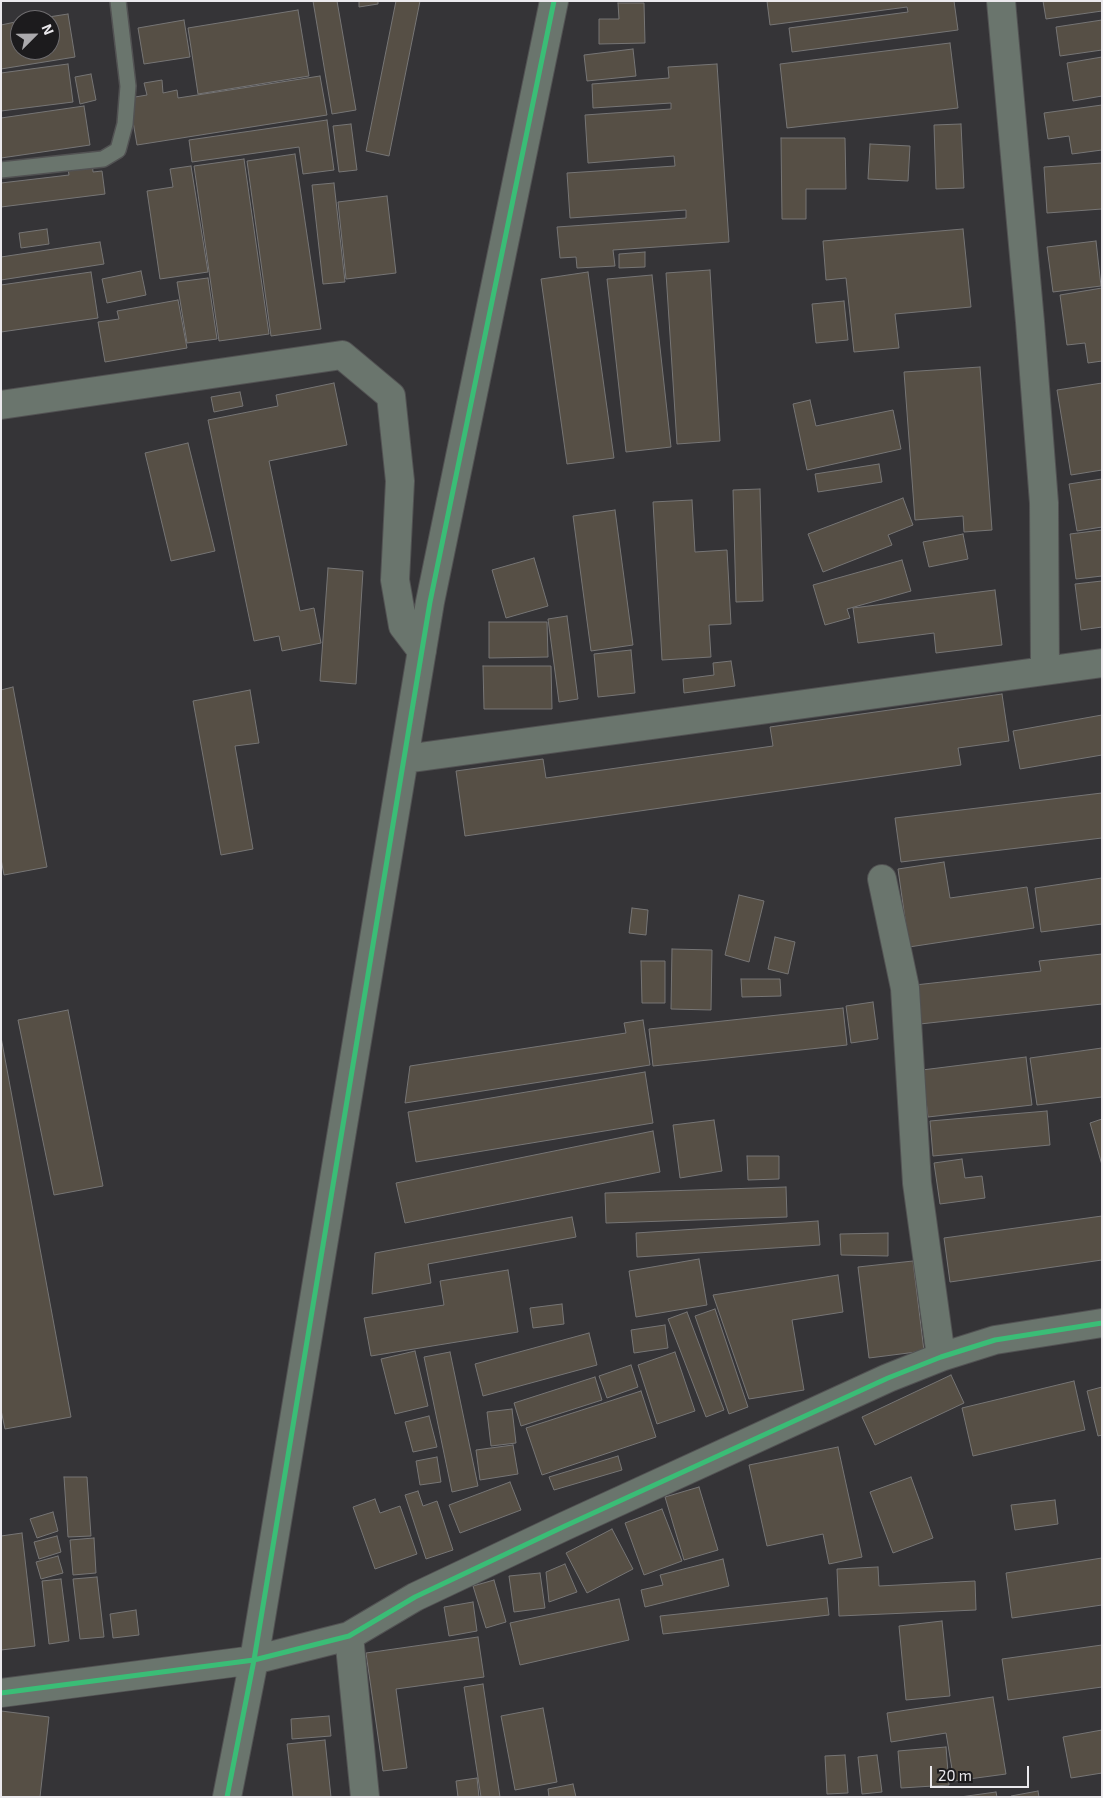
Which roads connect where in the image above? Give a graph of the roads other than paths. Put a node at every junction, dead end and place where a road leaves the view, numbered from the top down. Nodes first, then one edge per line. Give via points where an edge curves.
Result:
1 (118, 1) edge
2 (554, 1) edge
3 (1001, 1) edge
4 (1, 170) edge
5 (1, 405) edge
6 (422, 651) junction
7 (1102, 663) edge
8 (1045, 670) junction
9 (405, 758) junction
10 (882, 879) dead end
11 (1102, 1323) edge
12 (941, 1357) junction
13 (349, 1636) junction
14 (254, 1660) junction
15 (1, 1693) edge
16 (226, 1797) edge
17 (365, 1797) edge

1 - 4 lane via 128,86 125,124 118,150 103,159
2 - 6 street
3 - 8 street via 1044,503
5 - 6 street via 342,355 391,396 400,481 395,580 403,626
6 - 9 street
7 - 8 street
8 - 9 street
9 - 14 street
10 - 12 street via 905,988 917,1182
11 - 12 street via 995,1340
12 - 13 street via 888,1378 565,1526 415,1597
13 - 14 street
13 - 17 street
14 - 15 street
14 - 16 street

